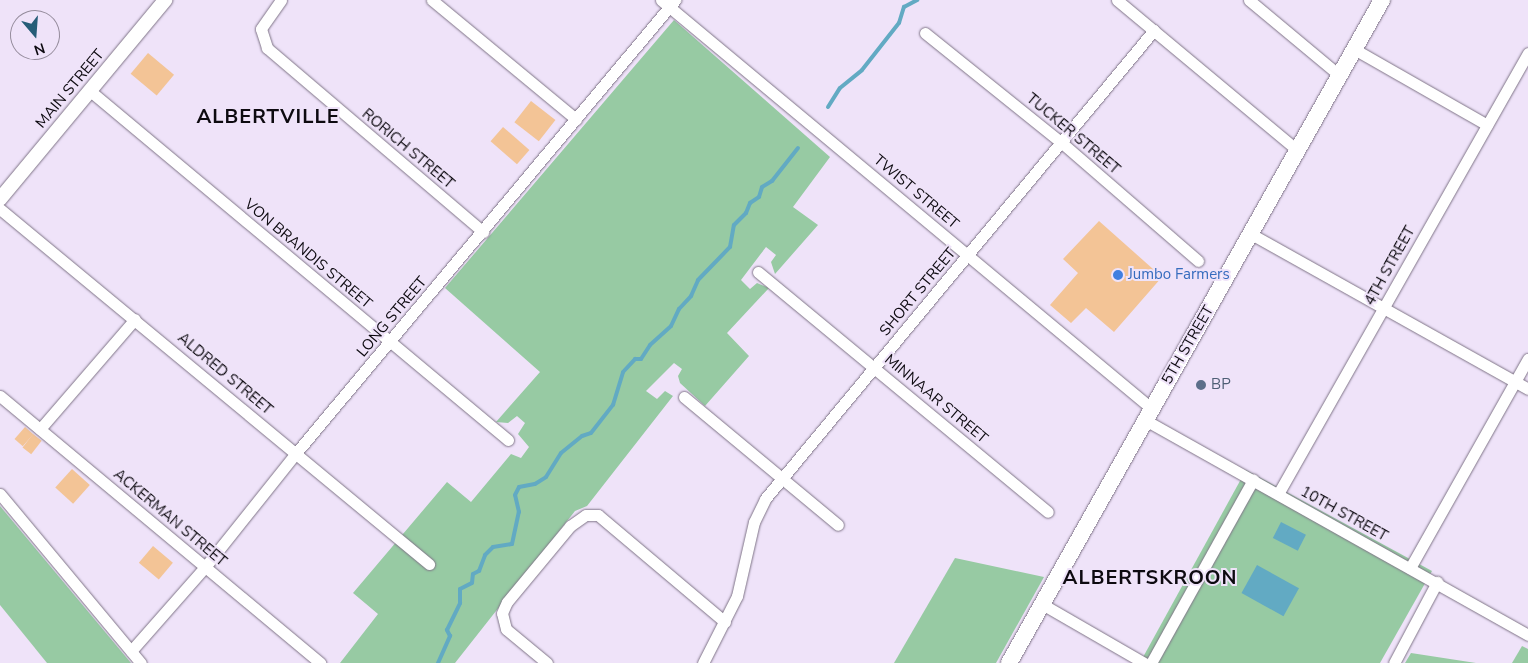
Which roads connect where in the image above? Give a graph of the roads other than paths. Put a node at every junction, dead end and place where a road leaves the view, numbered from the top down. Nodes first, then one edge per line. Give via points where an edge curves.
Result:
1 (165, 0) edge
2 (281, 0) edge
3 (432, 0) edge
4 (1118, 0) edge
5 (1249, 0) edge
6 (1382, 0) edge
7 (668, 2) edge
8 (1154, 30) junction
9 (925, 33) dead end
10 (1354, 49) junction
11 (1528, 53) edge
12 (1339, 75) junction
13 (89, 90) junction
14 (576, 119) junction
15 (1487, 125) junction
16 (1062, 143) junction
17 (1296, 149) junction
18 (0, 199) edge
19 (0, 209) edge
20 (483, 232) junction
21 (1251, 234) junction
22 (968, 255) junction
23 (1198, 261) dead end
24 (758, 272) dead end
25 (1384, 307) junction
26 (135, 319) junction
27 (390, 342) junction
28 (1528, 360) edge
29 (875, 368) junction
30 (1515, 382) junction
31 (1528, 389) edge
32 (0, 396) edge
33 (684, 397) dead end
34 (1148, 414) junction
35 (40, 429) junction
36 (508, 440) dead end
37 (296, 453) junction
38 (780, 480) junction
39 (1254, 480) junction
40 (0, 494) edge
41 (1278, 494) junction
42 (1048, 512) dead end
43 (838, 525) dead end
44 (429, 564) dead end
45 (205, 566) junction
46 (1410, 568) junction
47 (1437, 582) junction
48 (1042, 604) junction
49 (725, 622) junction
50 (1528, 635) edge
51 (131, 651) junction
52 (141, 663) edge
53 (320, 663) edge
54 (547, 663) edge
55 (703, 663) edge
56 (1009, 663) edge
57 (1144, 663) edge
58 (1151, 663) edge
59 (1394, 663) edge

1 - 13 street, MAIN STREET
2 - 20 street, RORICH STREET via 260,29 266,48
3 - 14 street
4 - 8 street
5 - 12 street
6 - 10 main road, 5TH STREET
7 - 14 street, LONG STREET
7 - 22 street, TWIST STREET
8 - 16 street, SHORT STREET
8 - 17 street
9 - 16 street, TUCKER STREET
10 - 12 main road, 5TH STREET
10 - 15 street
11 - 15 street, 4TH STREET
12 - 17 main road, 5TH STREET
13 - 18 street, MAIN STREET
13 - 27 street, VON BRANDIS STREET
14 - 20 street, LONG STREET
15 - 25 street, 4TH STREET
16 - 22 street, SHORT STREET
16 - 23 street, TUCKER STREET
17 - 21 main road, 5TH STREET
19 - 26 street, ALDRED STREET
20 - 27 street, LONG STREET
21 - 25 street
21 - 34 main road, 5TH STREET
22 - 29 street, SHORT STREET
22 - 34 street, TWIST STREET
24 - 29 street, MINNAAR STREET
25 - 30 street
25 - 41 street, 4TH STREET
26 - 35 street
26 - 37 street, ALDRED STREET
27 - 36 street, VON BRANDIS STREET
27 - 37 street, LONG STREET
28 - 30 street
29 - 38 street, SHORT STREET
29 - 42 street, MINNAAR STREET
30 - 31 street
30 - 46 street
32 - 35 street, ACKERMAN STREET
33 - 38 street
34 - 39 street, 10TH STREET
34 - 48 main road, 5TH STREET
35 - 45 street, ACKERMAN STREET
37 - 44 street, ALDRED STREET
37 - 45 street, LONG STREET
38 - 43 street
38 - 49 street, SHORT STREET via 758,510 737,596
39 - 41 street, 10TH STREET
39 - 58 street
40 - 51 street
41 - 46 street, 10TH STREET
45 - 51 street, LONG STREET
45 - 53 street, ACKERMAN STREET
46 - 47 street, 10TH STREET
47 - 50 street, 10TH STREET
47 - 59 street
48 - 56 main road, 5TH STREET
48 - 57 street
49 - 54 street via 593,514 577,519 570,526 507,602 502,613 506,629
49 - 55 street, SHORT STREET
51 - 52 street

